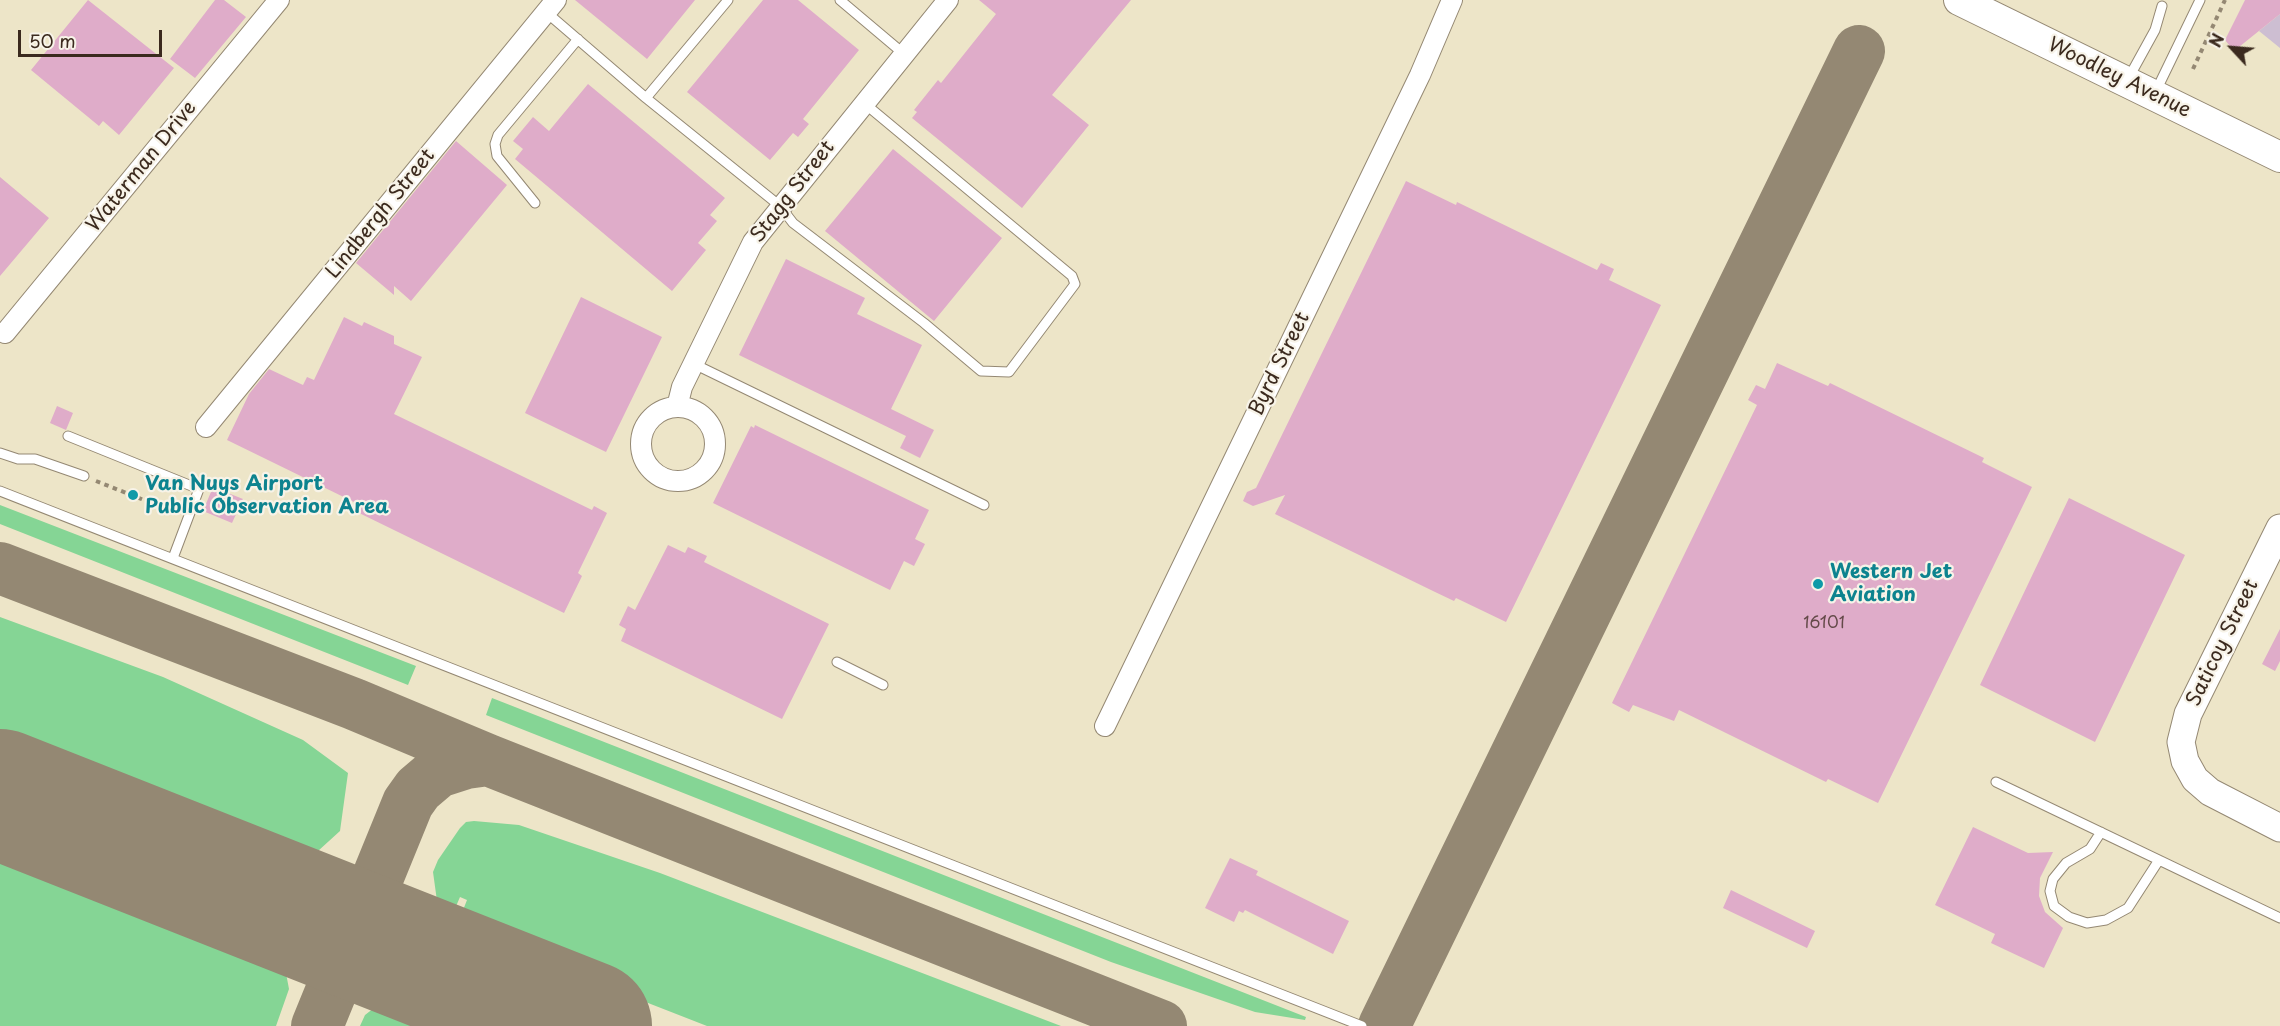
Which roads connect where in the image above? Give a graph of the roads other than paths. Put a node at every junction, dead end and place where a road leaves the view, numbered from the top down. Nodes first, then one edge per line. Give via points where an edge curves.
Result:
1 (279, 0) edge
2 (728, 0) edge
3 (840, 0) edge
4 (948, 0) edge
5 (1452, 0) edge
6 (1959, 0) edge
7 (2200, 0) edge
8 (551, 6) edge
9 (2162, 6) dead end
10 (578, 39) junction
11 (904, 54) junction
12 (2126, 82) junction
13 (2154, 96) junction
14 (646, 98) junction
15 (864, 103) junction
16 (2280, 157) edge
17 (535, 202) dead end
18 (780, 206) junction
19 (2, 337) edge
20 (692, 363) junction
21 (677, 408) dead end
22 (206, 427) dead end
23 (68, 436) dead end
24 (0, 453) edge
25 (84, 476) road end
26 (0, 491) edge
27 (984, 505) dead end
28 (2280, 528) edge
29 (173, 558) junction
30 (837, 662) dead end
31 (883, 685) dead end
32 (1105, 726) dead end
33 (1996, 782) dead end
34 (2280, 828) edge
35 (2101, 832) junction
36 (2159, 860) junction
37 (2280, 918) edge
38 (1362, 1026) edge

1 - 19 street, Waterman Drive
2 - 14 lane
3 - 11 lane
4 - 11 street, Stagg Street
5 - 32 street, Byrd Street via 1420,75
6 - 12 main road, Woodley Avenue
7 - 13 lane
8 - 10 lane
8 - 22 street, Lindbergh Street
9 - 12 lane via 2155,30
10 - 14 lane
10 - 17 lane via 498,135 495,144 497,156
11 - 15 street, Stagg Street
12 - 13 main road, Woodley Avenue
13 - 16 main road, Woodley Avenue
14 - 18 lane
15 - 18 street, Stagg Street
15 - 18 lane via 1072,276 1075,285 1009,372 981,371 793,223
18 - 20 street, Stagg Street via 741,262
20 - 21 street, Stagg Street
20 - 27 lane
23 - 29 lane via 199,489
24 - 25 lane via 35,459
26 - 29 lane
28 - 34 main road, Saticoy Street via 2188,714 2181,742 2195,779 2210,792
29 - 38 lane
30 - 31 lane
33 - 35 lane
35 - 36 lane
35 - 36 lane via 2090,849 2066,863 2053,879 2050,891 2054,906 2069,917 2087,923 2106,920 2128,908
36 - 37 lane

